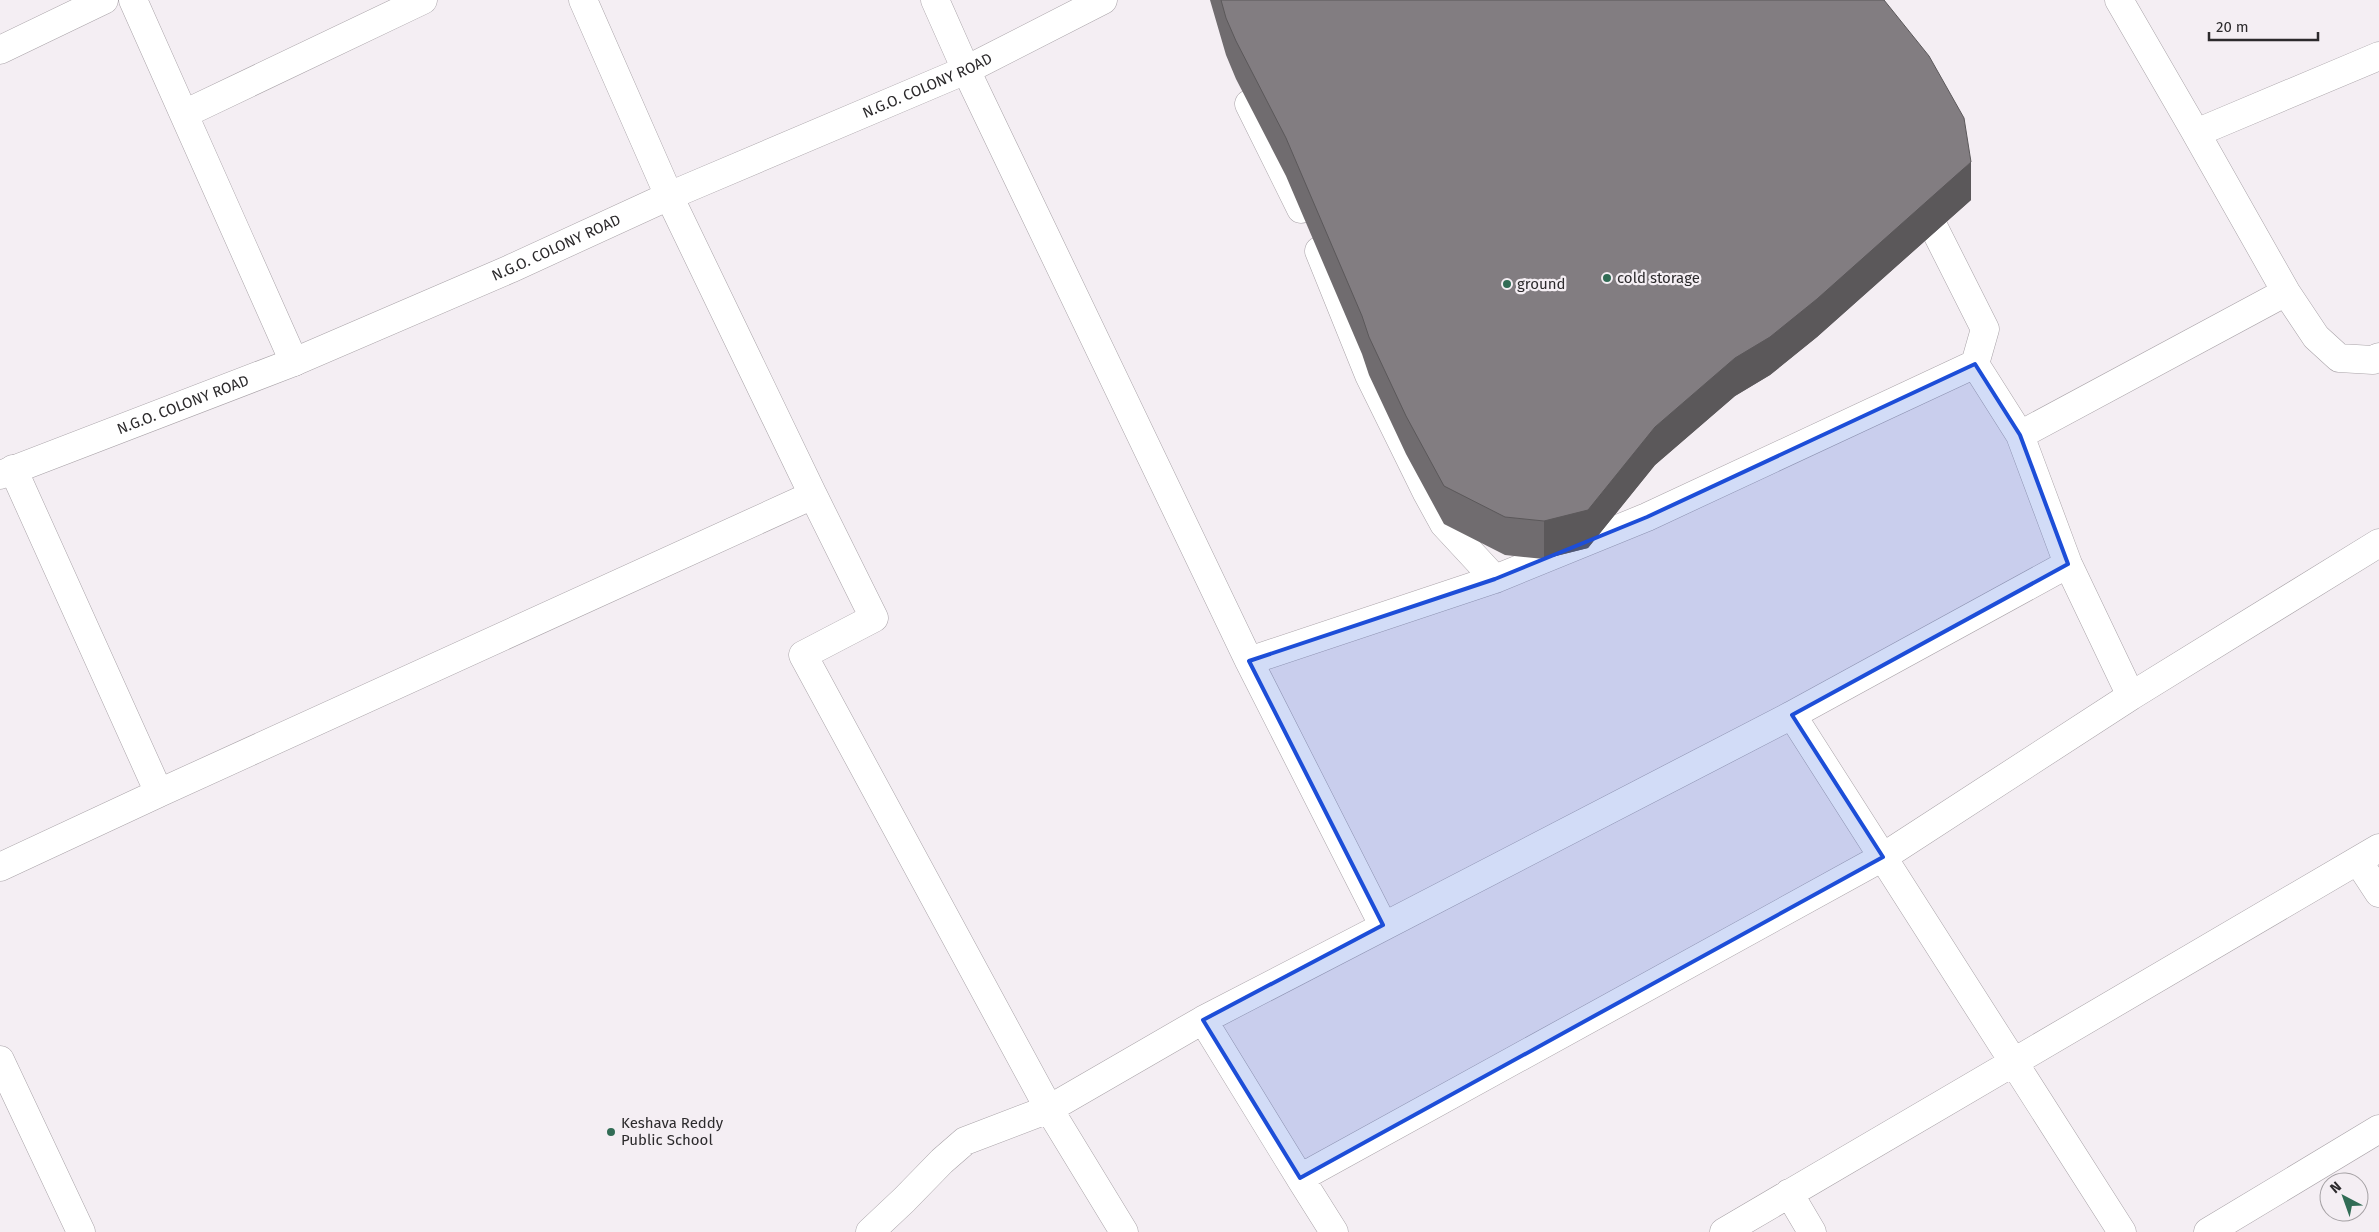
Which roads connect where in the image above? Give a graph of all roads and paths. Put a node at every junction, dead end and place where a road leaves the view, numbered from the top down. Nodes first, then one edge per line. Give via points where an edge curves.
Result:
1 (104, 0) edge
2 (133, 0) edge
3 (423, 0) edge
4 (583, 0) edge
5 (934, 0) edge
6 (1103, 0) edge
7 (2119, 0) edge
8 (0, 50) edge
9 (2379, 56) edge
10 (966, 70) junction
11 (1236, 79) dead end
12 (184, 114) junction
13 (2196, 133) junction
14 (1910, 178) edge
15 (669, 196) junction
16 (2286, 292) junction
17 (2379, 357) edge
18 (294, 362) junction
19 (1976, 364) junction
20 (2020, 435) junction
21 (6, 472) edge
22 (813, 495) junction
23 (2379, 543) edge
24 (2068, 564) junction
25 (1495, 579) junction
26 (1249, 661) junction
27 (2131, 696) junction
28 (1792, 715) junction
29 (159, 793) junction
30 (2368, 854) edge
31 (1883, 857) junction
32 (0, 867) edge
33 (2379, 893) edge
34 (1383, 925) junction
35 (1203, 1020) junction
36 (0, 1060) edge
37 (2014, 1062) junction
38 (1049, 1108) junction
39 (2379, 1129) edge
40 (1300, 1178) junction
41 (1789, 1193) junction
42 (81, 1232) edge
43 (870, 1232) edge
44 (1124, 1232) edge
45 (1334, 1232) edge
46 (1724, 1232) edge
47 (1812, 1232) edge
48 (2122, 1232) edge
49 (2208, 1232) edge

1 - 8 street
2 - 12 street
3 - 12 street
4 - 15 street
5 - 10 street
6 - 10 street, N.G.O. COLONY ROAD
7 - 13 street
9 - 13 street
10 - 15 street, N.G.O. COLONY ROAD
10 - 26 street
11 - 25 street via 1286,176 1369,375 1406,454 1444,524
12 - 18 street
13 - 16 street
14 - 19 street via 1984,330
15 - 18 street, N.G.O. COLONY ROAD
15 - 22 street
16 - 17 street via 2316,338 2338,358 2374,360
16 - 20 street
18 - 21 street, N.G.O. COLONY ROAD
19 - 20 street
19 - 25 street via 1646,517
20 - 24 street
21 - 29 street
22 - 29 street
22 - 38 street via 874,618 803,655
23 - 27 street
24 - 27 street
24 - 28 street
25 - 26 street
26 - 34 street
27 - 31 street
28 - 31 street
28 - 34 street
29 - 32 street
30 - 33 street
30 - 37 street
31 - 37 street
31 - 40 street
34 - 35 street
35 - 38 street
35 - 40 street
36 - 42 street
37 - 41 street
37 - 48 street
38 - 43 street via 965,1141
38 - 44 street
39 - 49 street
40 - 45 street
41 - 46 street
41 - 47 street

